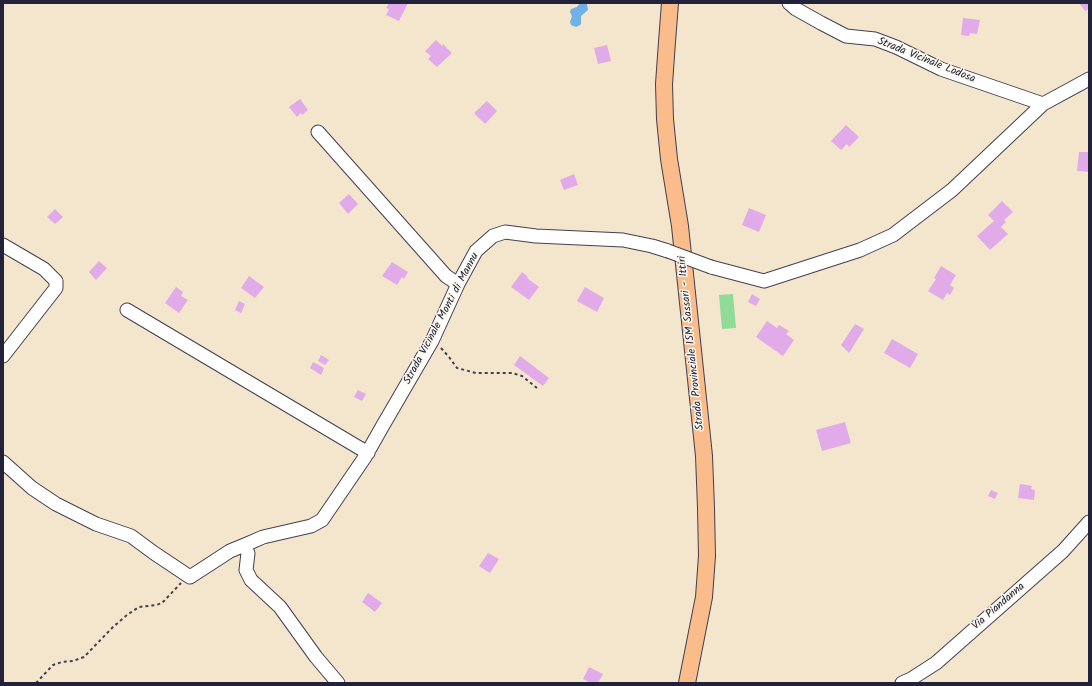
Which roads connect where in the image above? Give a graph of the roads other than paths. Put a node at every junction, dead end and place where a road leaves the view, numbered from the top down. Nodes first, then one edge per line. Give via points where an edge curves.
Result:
1 (670, 3) edge
2 (789, 3) edge
3 (1089, 79) edge
4 (1043, 104) junction
5 (318, 132) dead end
6 (3, 245) edge
7 (458, 284) junction
8 (127, 310) dead end
9 (3, 356) edge
10 (368, 453) junction
11 (3, 462) edge
12 (1089, 522) edge
13 (248, 552) dead end
14 (338, 683) edge
15 (687, 683) edge
16 (902, 683) edge

1 - 15 main road, Strada Provinciale 15M Sassari - Ittiri via 664,84 665,120 680,226 704,456 706,508 707,556 704,597
2 - 4 street, Strada Vicinale Lodosa via 846,36 875,39 942,69
3 - 4 street, Strada Vicinale Monti di Mannu
4 - 7 street, Strada Vicinale Monti di Mannu, bridge via 952,190 893,234 860,250 794,272 764,280 711,267 652,246 623,240 505,232 493,236 476,251
5 - 7 street via 446,276
6 - 9 street via 44,269 56,281 56,288
7 - 10 street, Strada Vicinale Monti di Mannu via 432,341
8 - 10 street
10 - 11 street, Strada Vicinale Monti di Mannu via 322,520 311,526 263,537 230,551 190,577 131,536 96,524 56,504 32,488
12 - 16 street, Via Piandanna via 1063,551 936,663
13 - 14 street via 246,570 251,580 280,607

